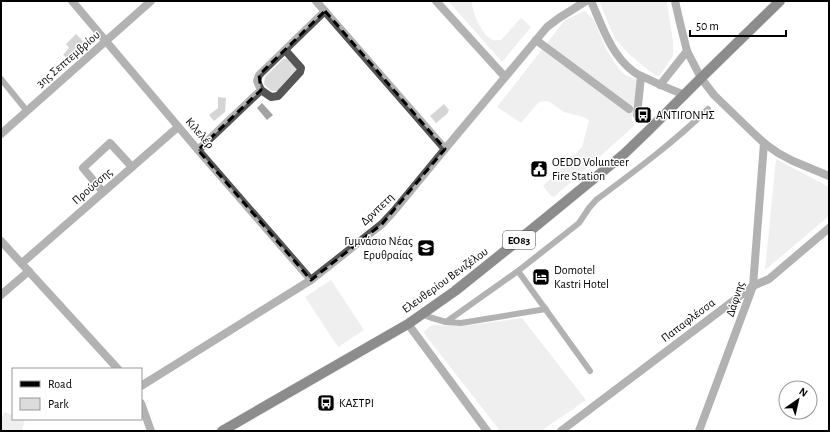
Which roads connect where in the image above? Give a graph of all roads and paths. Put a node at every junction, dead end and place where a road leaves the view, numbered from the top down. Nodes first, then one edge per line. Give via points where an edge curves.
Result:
1 (72, 1) edge
2 (151, 1) edge
3 (316, 1) edge
4 (436, 1) edge
5 (586, 1) edge
6 (591, 1) edge
7 (675, 1) edge
8 (780, 1) edge
9 (325, 12) junction
10 (536, 40) junction
11 (106, 41) junction
12 (285, 50) junction
13 (687, 51) junction
14 (640, 76) junction
15 (505, 77) junction
16 (701, 78) junction
17 (1, 79) edge
18 (660, 85) junction
19 (262, 90) junction
20 (685, 95) junction
21 (629, 109) dead end
22 (708, 109) dead end
23 (27, 111) junction
24 (637, 115) dead end
25 (178, 127) junction
26 (1, 134) edge
27 (764, 143) junction
28 (445, 148) junction
29 (198, 150) junction
30 (132, 167) junction
31 (829, 176) edge
32 (103, 192) junction
33 (829, 228) edge
34 (1, 241) edge
35 (22, 263) junction
36 (29, 271) junction
37 (518, 271) junction
38 (311, 280) junction
39 (753, 286) junction
40 (1, 295) edge
41 (546, 309) junction
42 (422, 314) junction
43 (446, 322) junction
44 (408, 324) junction
45 (117, 368) edge
46 (590, 371) dead end
47 (142, 385) edge
48 (142, 406) edge
49 (151, 431) edge
50 (222, 431) edge
51 (487, 431) edge
52 (561, 431) edge
53 (699, 431) edge

1 - 11 street, Κιλελέρ
2 - 11 street, 3ης Σεπτεμβρίου
3 - 9 street
4 - 15 street
5 - 10 street, Δρνπετη via 547,27
6 - 14 street via 617,56
7 - 13 street
8 - 16 main road, Ελευθερίου Βενιζέλου / ΕΟ83
9 - 12 street
9 - 28 street
10 - 15 street, Δρνπετη
10 - 21 street
11 - 23 street, 3ης Σεπτεμβρίου
11 - 25 street, Κιλελέρ
12 - 19 street via 259,75 257,81
12 - 19 street via 301,68 300,72 278,96 271,97
13 - 16 street
13 - 18 street
14 - 18 street
14 - 24 street
15 - 28 street, Δρνπετη
16 - 20 main road, Ελευθερίου Βενιζέλου / ΕΟ83
16 - 27 street via 729,110
17 - 23 lane
18 - 20 street
19 - 29 street
20 - 42 main road, Ελευθερίου Βενιζέλου / ΕΟ83 via 624,154 520,240
22 - 37 lane via 659,153 596,200 579,223
23 - 26 street, 3ης Σεπτεμβρίου
25 - 29 street, Κιλελέρ
25 - 30 street, Προύσσης
27 - 31 street via 793,161
27 - 39 street, Δάφνης
28 - 38 street, Δρνπετη via 382,224
29 - 38 street, Κιλελέρ
30 - 32 street, Προύσσης
30 - 32 street via 110,143 83,168
32 - 35 street, Προύσσης
33 - 39 street, Παπαφλέσσα via 769,279
34 - 35 street
35 - 36 street
36 - 40 street
36 - 45 street
37 - 41 lane
37 - 43 lane
38 - 47 street, Δρνπετη
39 - 52 street, Παπαφλέσσα
39 - 53 street, Δάφνης
41 - 43 lane via 461,323
41 - 46 lane
42 - 43 lane
42 - 44 main road, Ελευθερίου Βενιζέλου / ΕΟ83
44 - 50 main road, Ελευθερίου Βενιζέλου / ΕΟ83
44 - 51 street
48 - 49 street

